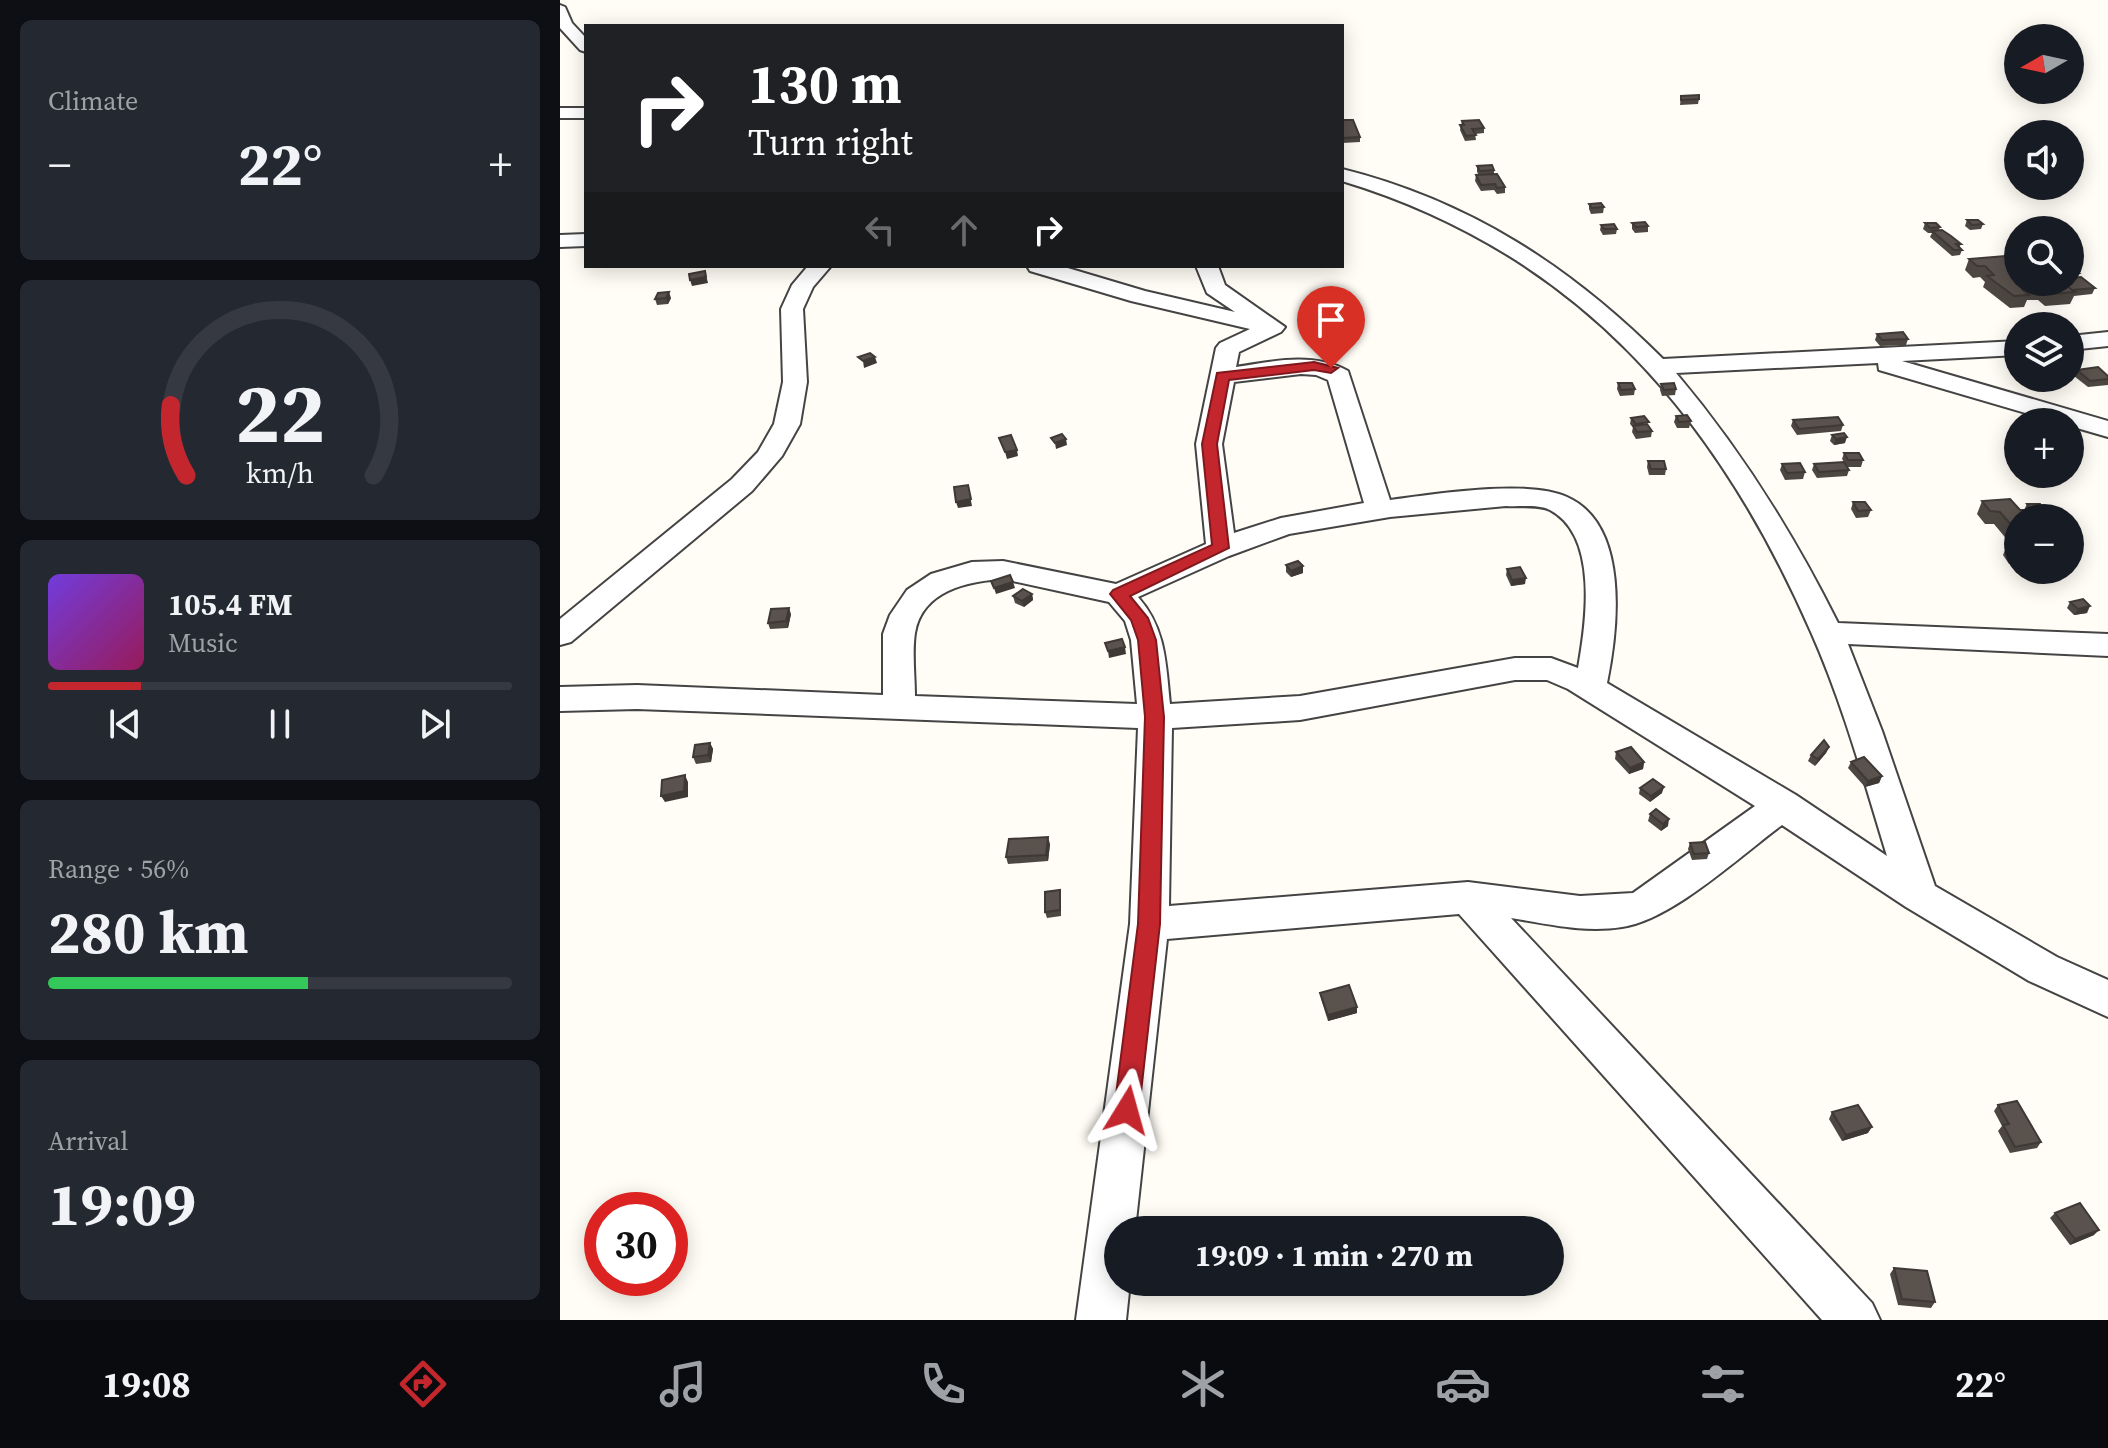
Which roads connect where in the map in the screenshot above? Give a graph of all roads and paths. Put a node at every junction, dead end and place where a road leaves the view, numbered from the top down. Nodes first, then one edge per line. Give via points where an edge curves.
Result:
1 (560, 10) edge
2 (584, 45) edge
3 (560, 113) edge
4 (584, 113) edge
5 (1344, 176) edge
6 (584, 240) edge
7 (560, 241) edge
8 (818, 268) edge
9 (1045, 268) edge
10 (1208, 268) edge
11 (1273, 327) junction
12 (2108, 339) edge
13 (2084, 342) edge
14 (2004, 349) edge
15 (1863, 358) junction
16 (1657, 367) junction
17 (1222, 376) junction
18 (2108, 429) edge
19 (1380, 511) junction
20 (1221, 548) junction
21 (1119, 594) junction
22 (1827, 633) junction
23 (560, 635) edge
24 (2108, 645) edge
25 (1590, 688) junction
26 (560, 699) edge
27 (899, 708) junction
28 (1155, 717) junction
29 (1783, 805) junction
30 (1919, 896) junction
31 (1468, 898) junction
32 (1149, 924) junction
33 (2108, 999) edge
34 (1101, 1320) edge
35 (1855, 1320) edge

1 - 2 street
3 - 4 street
5 - 16 street via 1447,214 1514,248 1585,298
6 - 7 street
8 - 23 street via 792,309 795,382 787,424 769,456 742,485
9 - 11 street
10 - 11 street via 1215,288
11 - 17 street via 1228,348
12 - 13 street
14 - 15 street
15 - 16 street
15 - 18 street
16 - 22 street via 1724,448
17 - 19 street via 1331,368 1339,376
17 - 20 street via 1209,444
19 - 20 street via 1285,526
19 - 25 street via 1532,497 1557,502 1575,516 1597,562 1602,595 1601,642
20 - 21 street
21 - 27 street via 1003,570 972,571 942,581 918,597 905,615 899,634
21 - 28 street via 1140,618 1147,640
22 - 24 street
22 - 30 street
25 - 28 street via 1551,669 1534,667 1300,708
25 - 29 street
26 - 27 street via 637,697
27 - 28 street
28 - 32 street
29 - 30 street
29 - 31 street via 1644,906 1628,912 1598,915
30 - 33 street via 2043,969
31 - 32 street
31 - 35 street
32 - 34 street

